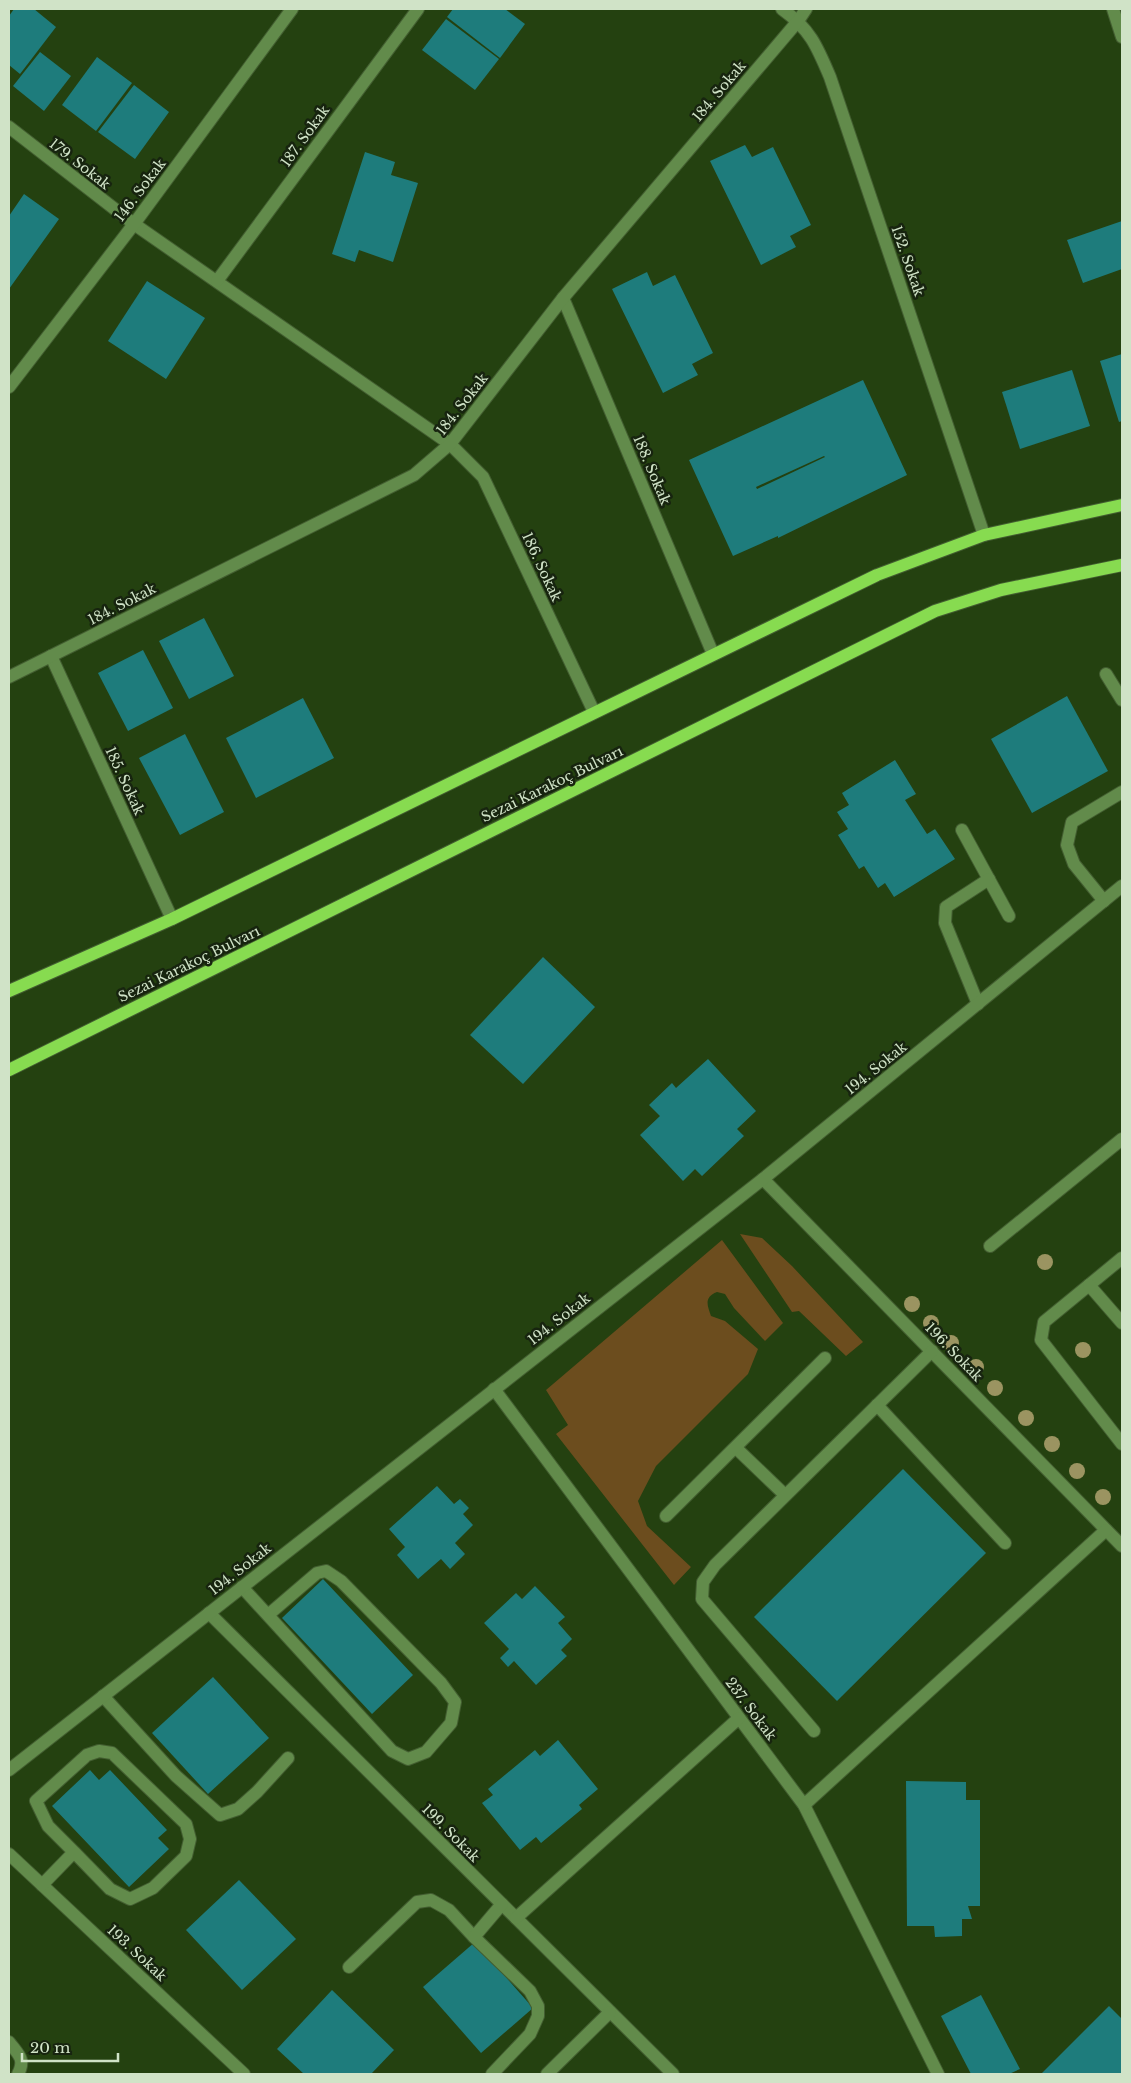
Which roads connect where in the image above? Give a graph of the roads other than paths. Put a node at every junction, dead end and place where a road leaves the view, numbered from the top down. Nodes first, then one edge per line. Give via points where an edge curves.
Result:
1 (292, 9) edge
2 (418, 9) edge
3 (782, 9) edge
4 (806, 9) edge
5 (1113, 9) edge
6 (798, 21) junction
7 (1122, 37) edge
8 (9, 127) edge
9 (134, 224) junction
10 (217, 281) junction
11 (563, 298) junction
12 (9, 387) edge
13 (450, 444) junction
14 (1122, 505) edge
15 (984, 535) junction
16 (1122, 566) edge
17 (713, 654) junction
18 (51, 656) junction
19 (1106, 674) dead end
20 (9, 677) edge
21 (1122, 700) edge
22 (594, 712) junction
23 (1122, 792) edge
24 (962, 830) dead end
25 (989, 879) junction
26 (1122, 886) edge
27 (1104, 901) junction
28 (1009, 916) dead end
29 (172, 919) junction
30 (9, 991) edge
31 (978, 1004) junction
32 (9, 1070) edge
33 (1122, 1138) edge
34 (763, 1179) junction
35 (990, 1246) dead end
36 (1122, 1258) edge
37 (1089, 1285) junction
38 (1122, 1323) edge
39 (932, 1351) junction
40 (824, 1358) dead end
41 (494, 1389) junction
42 (877, 1405) junction
43 (1122, 1444) edge
44 (736, 1448) junction
45 (785, 1496) junction
46 (666, 1516) dead end
47 (1106, 1530) junction
48 (1005, 1543) dead end
49 (1122, 1546) edge
50 (242, 1586) junction
51 (209, 1613) junction
52 (268, 1615) junction
53 (103, 1696) junction
54 (739, 1718) junction
55 (814, 1731) dead end
56 (288, 1758) dead end
57 (9, 1770) edge
58 (804, 1805) junction
59 (74, 1852) junction
60 (9, 1854) edge
61 (42, 1885) junction
62 (502, 1904) junction
63 (516, 1918) junction
64 (474, 1936) junction
65 (349, 1967) dead end
66 (610, 2012) junction
67 (9, 2042) edge
68 (18, 2074) edge
69 (244, 2074) edge
70 (492, 2074) edge
71 (547, 2074) edge
72 (673, 2074) edge
73 (938, 2074) edge

1 - 9 street, 146. Sokak
2 - 10 street, 187. Sokak
3 - 6 street, 152. Sokak
4 - 6 street, 184. Sokak
5 - 7 street
6 - 11 street, 184. Sokak
6 - 15 street, 152. Sokak via 816,44 830,77
8 - 9 street, 179. Sokak
9 - 10 street, 179. Sokak
9 - 12 street, 146. Sokak
10 - 13 street, 186. Sokak
11 - 13 street, 184. Sokak
11 - 17 street, 188. Sokak
13 - 18 street, 184. Sokak via 414,475
13 - 22 street, 186. Sokak via 483,477
14 - 15 main road
15 - 17 main road via 877,574
16 - 32 main road, Sezai Karakoç Bulvarı via 1002,590 935,611
17 - 22 main road
18 - 20 street, 184. Sokak
18 - 29 street, 185. Sokak
19 - 21 street
22 - 29 main road
23 - 27 street via 1072,822 1067,845 1074,864
24 - 25 street
25 - 28 street
25 - 31 street via 946,907 944,923
26 - 27 street, 194. Sokak
27 - 31 street, 194. Sokak
29 - 30 main road
31 - 34 street, 194. Sokak
33 - 35 street
34 - 39 street, 196. Sokak
34 - 41 street, 194. Sokak
36 - 37 street
37 - 38 street
37 - 43 street via 1044,1322 1041,1340
39 - 42 street
39 - 47 street, 196. Sokak
40 - 44 street
41 - 50 street, 194. Sokak
41 - 54 street, 237. Sokak
42 - 45 street
42 - 48 street
44 - 45 street
44 - 46 street
45 - 55 street via 715,1565 703,1582 702,1599
47 - 49 street, 196. Sokak
47 - 58 street
50 - 51 street, 194. Sokak
50 - 52 street
51 - 53 street, 194. Sokak
51 - 62 street, 199. Sokak
52 - 52 street via 392,1751 408,1759 426,1752 451,1723 455,1702 441,1683 342,1581 326,1571 317,1573
53 - 56 street via 176,1776 220,1815 238,1809
53 - 57 street, 194. Sokak
54 - 58 street, 237. Sokak
54 - 63 street
58 - 73 street, 237. Sokak
59 - 59 street via 110,1889 130,1899 153,1888 186,1856 190,1839 186,1824 112,1752 99,1751 87,1755 36,1801 48,1826
59 - 61 street
60 - 61 street, 193. Sokak
61 - 69 street, 193. Sokak
62 - 63 street, 199. Sokak
62 - 64 street
63 - 66 street, 199. Sokak
64 - 65 street via 448,1910 431,1900 418,1902
64 - 70 street via 530,1991 538,2006 538,2016 530,2034
66 - 71 street
66 - 72 street, 199. Sokak
67 - 68 street via 21,2057 22,2066

